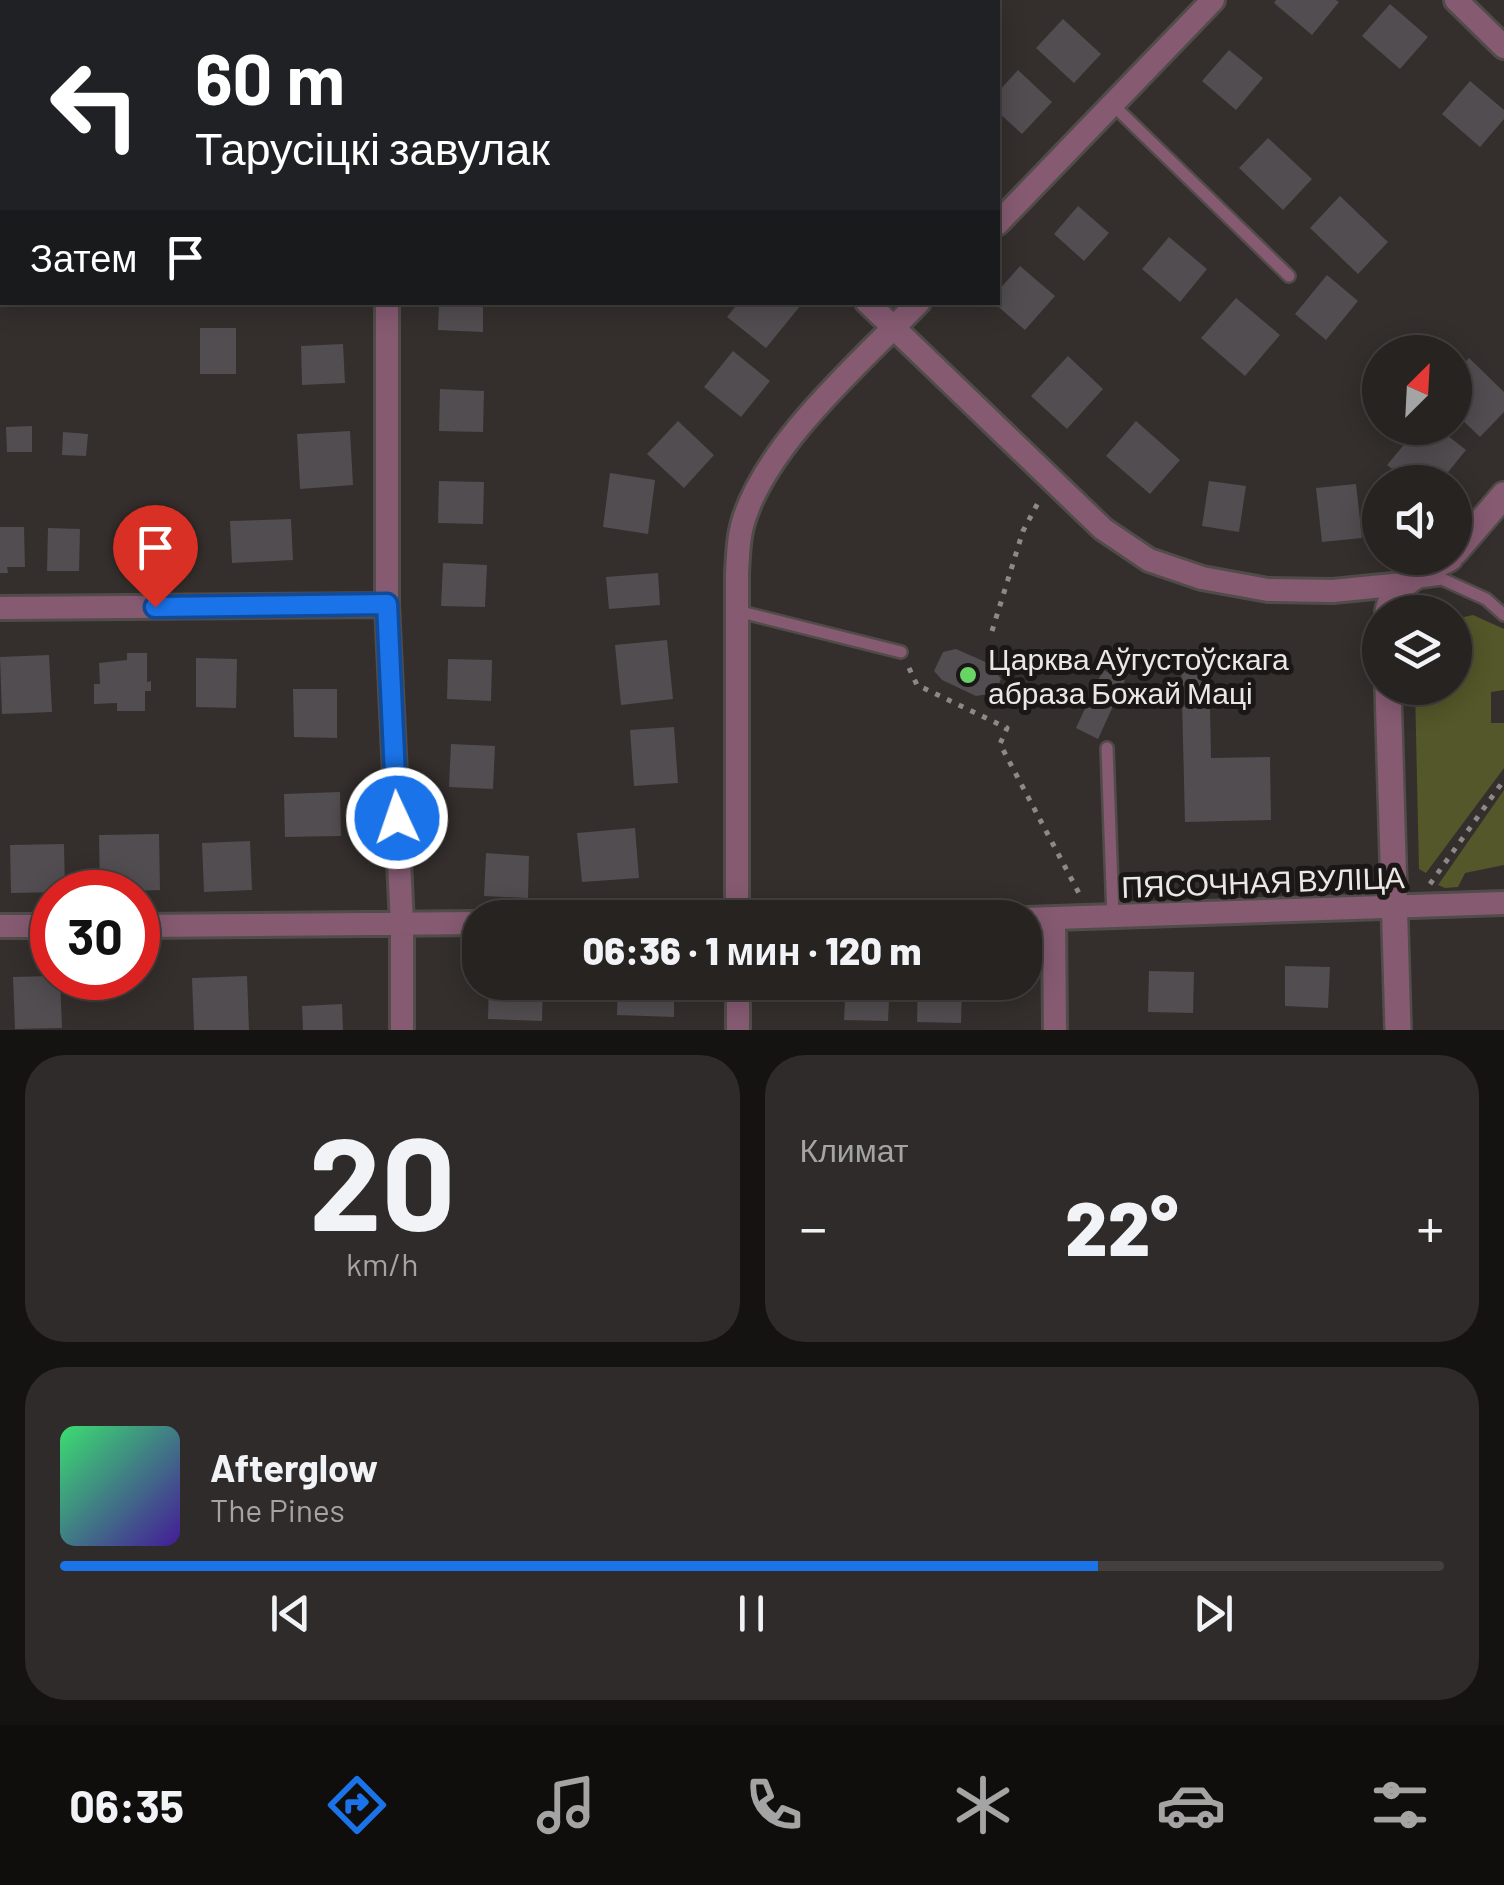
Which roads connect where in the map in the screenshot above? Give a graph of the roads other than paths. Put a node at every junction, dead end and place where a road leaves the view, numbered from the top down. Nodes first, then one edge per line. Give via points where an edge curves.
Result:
1 (1214, 0) edge
2 (1456, 0) edge
3 (1504, 47) edge
4 (1113, 104) junction
5 (1000, 220) edge
6 (1289, 276) dead end
7 (387, 305) edge
8 (870, 305) edge
9 (917, 305) edge
10 (895, 328) junction
11 (1504, 495) edge
12 (1472, 533) edge
13 (1419, 575) edge
14 (1456, 575) edge
15 (1403, 584) junction
16 (1458, 586) junction
17 (1395, 595) edge
18 (387, 604) junction
19 (0, 608) edge
20 (737, 611) junction
21 (1504, 615) edge
22 (901, 652) road end
23 (1389, 705) edge
24 (1107, 748) dead end
25 (738, 900) edge
26 (1504, 903) edge
27 (1404, 906) junction
28 (1102, 917) junction
29 (1042, 918) edge
30 (1054, 918) junction
31 (462, 923) edge
32 (402, 924) junction
33 (0, 926) edge
34 (30, 926) edge
35 (160, 926) edge
36 (738, 1000) edge
37 (402, 1030) edge
38 (738, 1030) edge
39 (1055, 1030) edge
40 (1398, 1030) edge

1 - 4 street
2 - 3 street
4 - 5 street
4 - 6 lane
7 - 18 street
8 - 10 street
9 - 10 street
10 - 15 street via 1102,529 1150,560 1268,590
10 - 20 street via 787,442 762,478 742,526
11 - 12 street
13 - 15 street
14 - 16 lane
15 - 16 lane via 1442,579
15 - 17 street
16 - 21 lane
18 - 19 street
18 - 32 street
20 - 22 lane
20 - 25 street
23 - 27 street
24 - 28 lane
26 - 27 street, ПЯСОЧНАЯ ВУЛІЦА
27 - 28 street, ПЯСОЧНАЯ ВУЛІЦА
27 - 40 street
28 - 30 street, ПЯСОЧНАЯ ВУЛІЦА
29 - 30 street, ПЯСОЧНАЯ ВУЛІЦА
30 - 39 street
31 - 32 street
32 - 35 street
32 - 37 street
33 - 34 street
36 - 38 street

